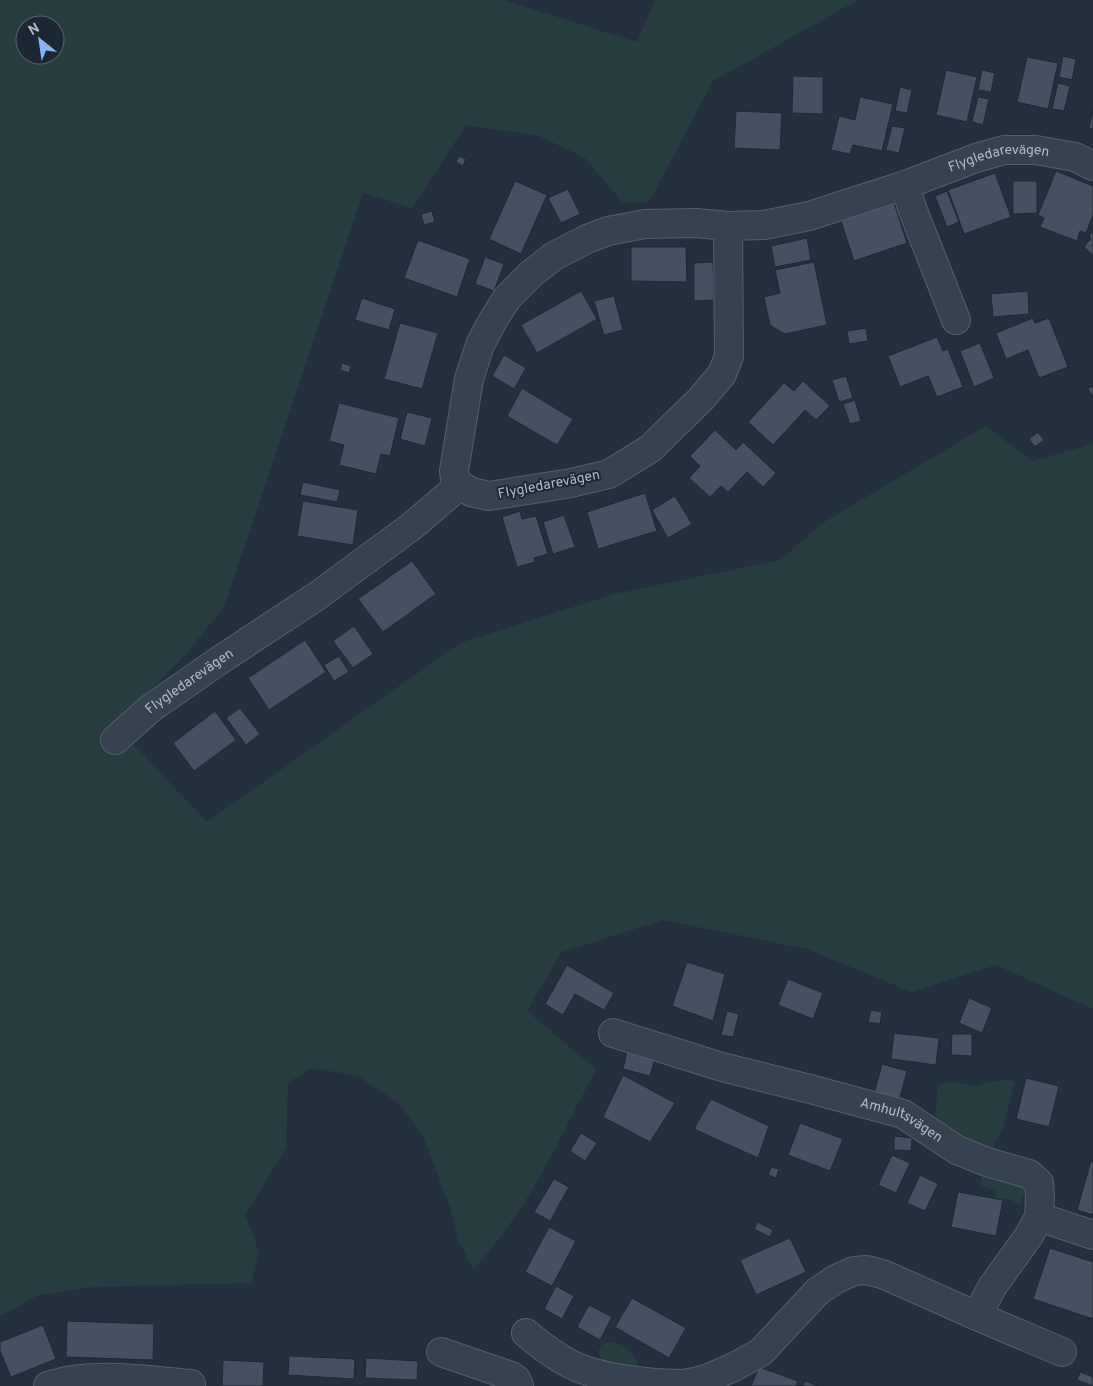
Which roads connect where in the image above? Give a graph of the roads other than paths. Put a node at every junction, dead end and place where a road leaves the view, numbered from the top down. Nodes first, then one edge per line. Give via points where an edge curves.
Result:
1 (1093, 166) edge
2 (904, 185) junction
3 (728, 226) junction
4 (956, 320) dead end
5 (460, 485) junction
6 (115, 740) dead end
7 (612, 1033) dead end
8 (1039, 1217) junction
9 (1093, 1234) edge
10 (977, 1316) junction
11 (526, 1333) dead end
12 (441, 1352) dead end
13 (1062, 1352) dead end
14 (684, 1385) edge
15 (48, 1386) edge
16 (190, 1386) edge
17 (519, 1386) edge

1 - 2 street, Flygledarevägen via 1075,157 1036,150 1004,150
2 - 3 street, Flygledarevägen via 809,216 764,225
2 - 4 street
3 - 5 street, Flygledarevägen via 645,224 608,231 554,256 531,274 507,298 480,345 469,378 454,471
3 - 5 street, Flygledarevägen via 729,356 722,374 666,433 650,448 609,474 489,496
5 - 6 street, Flygledarevägen via 317,596 151,708
7 - 8 street, Amhultsvägen via 722,1067 903,1114 957,1150 1029,1174 1038,1183
8 - 9 street
8 - 10 street, Amhultsvägen via 992,1287
10 - 13 street
10 - 14 street via 885,1275 868,1270 854,1271 818,1291 761,1352 704,1380
11 - 14 street via 547,1351 587,1370 657,1384
12 - 17 street via 511,1376
15 - 16 street via 81,1379 133,1379

